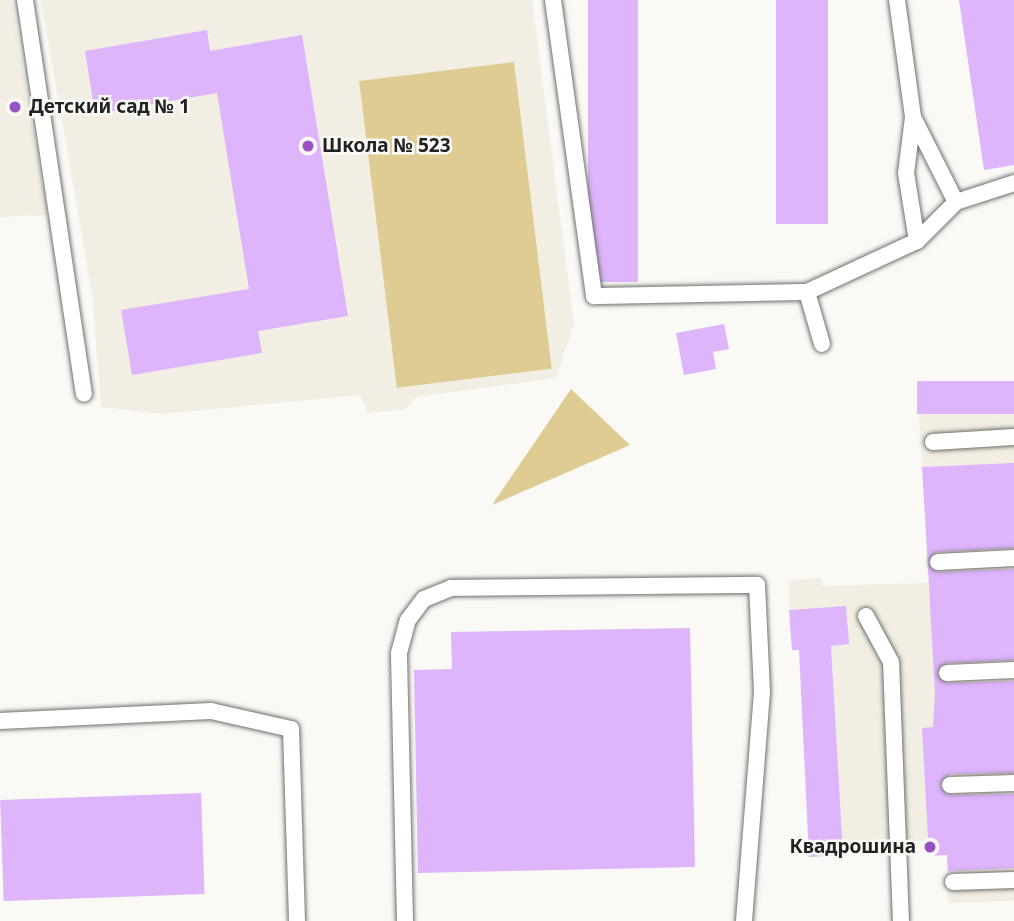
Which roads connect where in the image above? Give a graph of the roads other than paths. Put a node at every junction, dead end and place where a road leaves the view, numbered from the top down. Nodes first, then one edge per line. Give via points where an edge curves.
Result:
1 (25, 0) edge
2 (553, 0) edge
3 (897, 0) edge
4 (913, 117) junction
5 (1014, 183) edge
6 (956, 202) junction
7 (917, 241) junction
8 (807, 292) junction
9 (822, 344) dead end
10 (84, 394) dead end
11 (1014, 437) edge
12 (933, 442) dead end
13 (1014, 558) edge
14 (938, 562) dead end
15 (866, 616) dead end
16 (1014, 670) edge
17 (947, 673) dead end
18 (0, 721) edge
19 (1014, 783) edge
20 (950, 785) dead end
21 (1014, 880) edge
22 (953, 882) dead end
23 (297, 921) edge
24 (405, 921) edge
25 (744, 921) edge
26 (901, 921) edge

1 - 10 lane
2 - 8 lane via 594,296
3 - 4 lane
4 - 6 lane
4 - 7 lane via 906,173
5 - 6 lane
6 - 7 lane
7 - 8 lane
8 - 9 lane
11 - 12 lane
13 - 14 lane
15 - 26 lane via 891,662
16 - 17 lane
18 - 23 lane via 211,711 291,729
19 - 20 lane
21 - 22 lane
24 - 25 lane via 399,653 408,620 424,599 451,588 757,585 762,692 752,877

